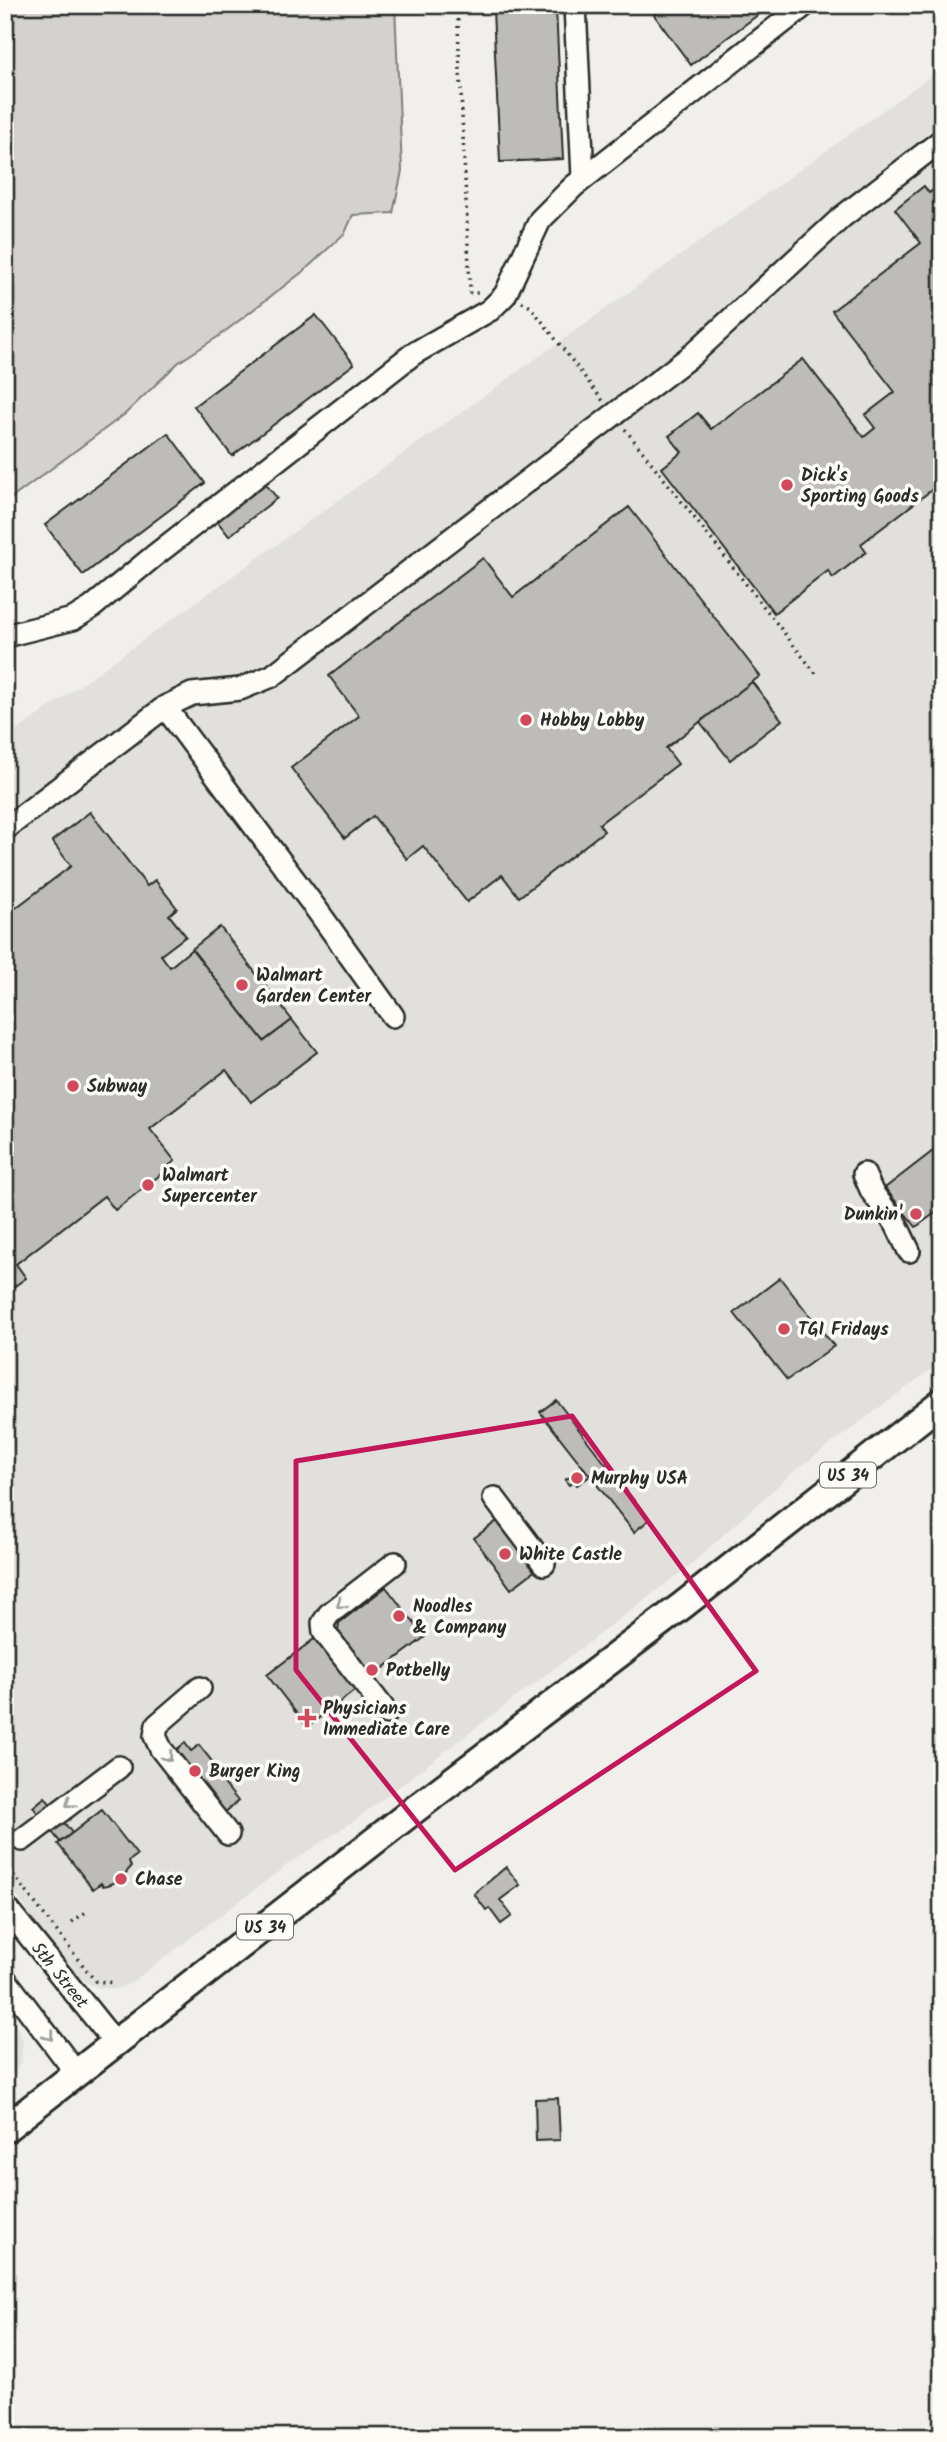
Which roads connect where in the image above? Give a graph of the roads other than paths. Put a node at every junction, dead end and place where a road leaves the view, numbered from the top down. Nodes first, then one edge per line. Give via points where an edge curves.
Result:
1 (575, 5) edge
2 (805, 5) edge
3 (942, 140) edge
4 (583, 177) junction
5 (5, 636) edge
6 (165, 707) junction
7 (5, 829) edge
8 (393, 1016) dead end
9 (864, 1174) dead end
10 (909, 1251) dead end
11 (942, 1402) edge
12 (494, 1498) dead end
13 (395, 1563) dead end
14 (544, 1564) dead end
15 (200, 1688) dead end
16 (387, 1713) dead end
17 (119, 1767) dead end
18 (228, 1834) dead end
19 (22, 1840) dead end
20 (5, 1906) edge
21 (5, 1979) edge
22 (116, 2044) junction
23 (77, 2074) junction
24 (5, 2129) edge

1 - 4 street
2 - 4 street
3 - 6 street via 842,217 692,355 272,676 240,689 191,694
4 - 5 street via 540,220 505,295 490,310 413,354 91,608 73,619
6 - 7 street
6 - 8 street
9 - 10 street
11 - 22 main road, US 34
12 - 14 street
13 -> 16 street via 323,1623 324,1632
15 -> 18 street via 157,1725 155,1736
17 -> 19 street
20 - 22 street, 5th Street
21 -> 23 street
22 - 23 main road, US 34
23 - 24 main road, US 34

